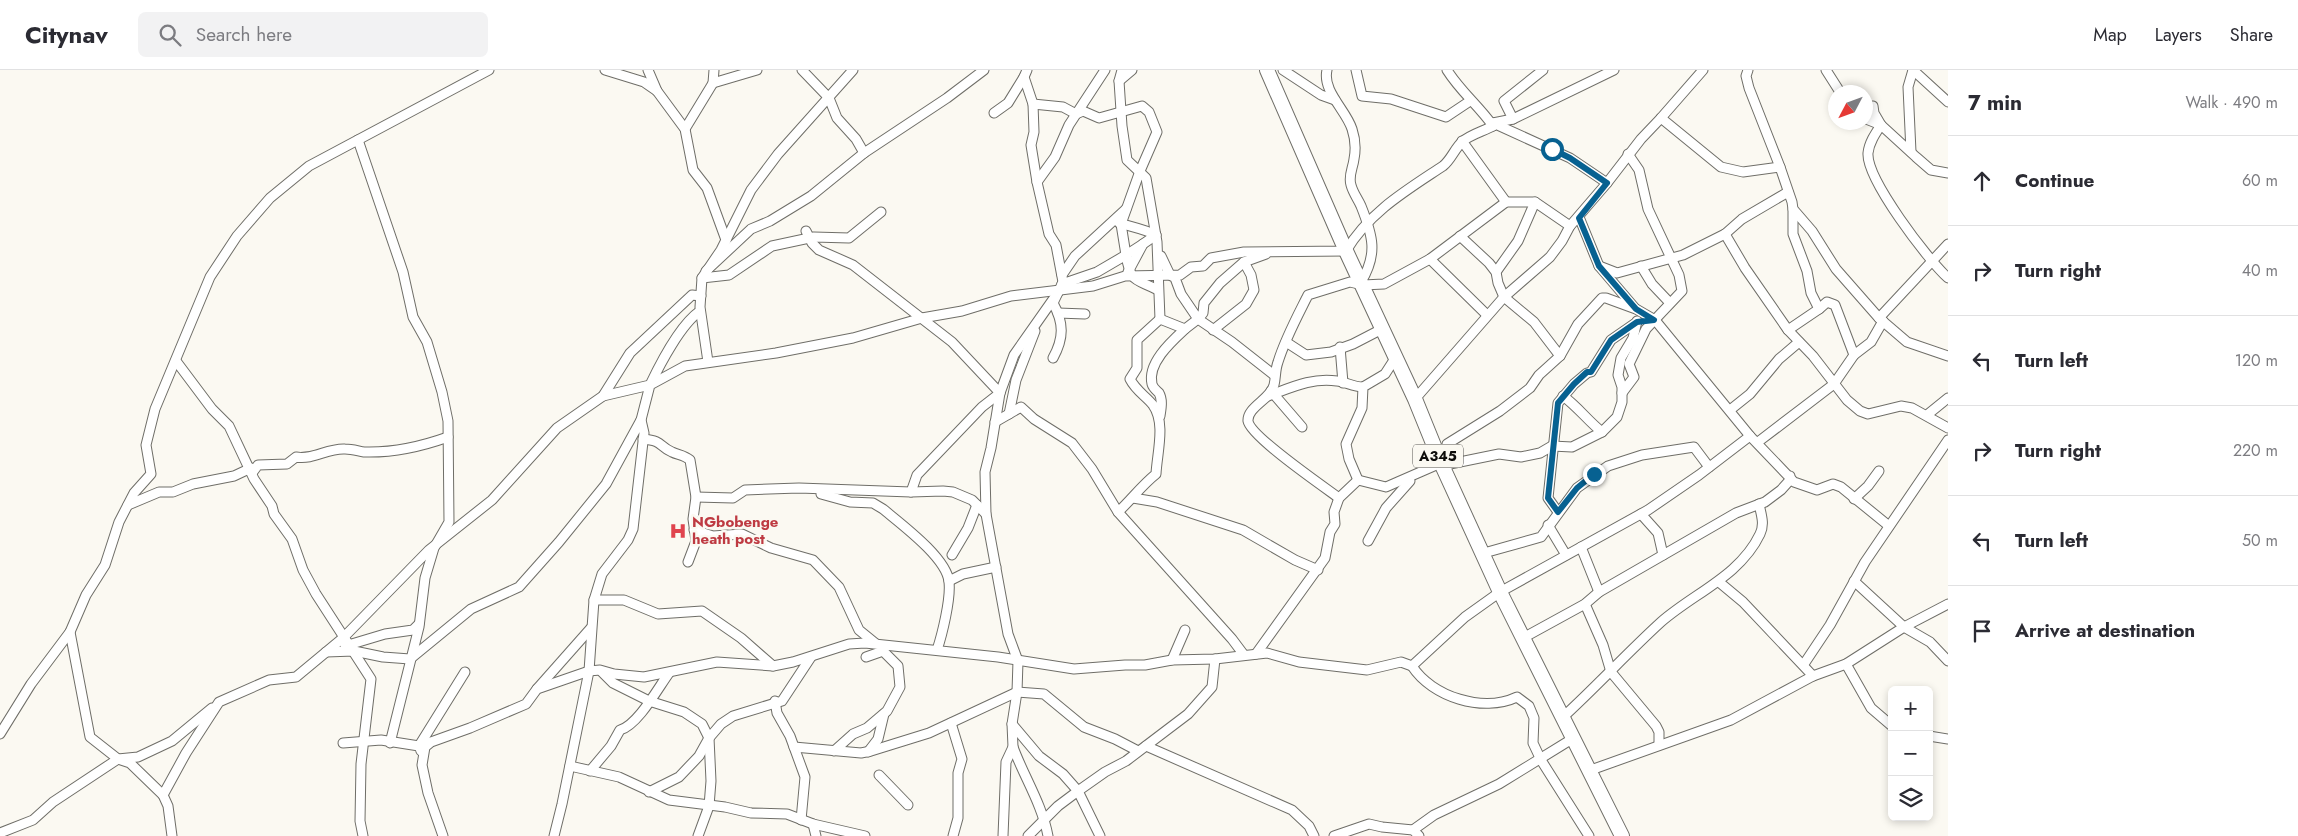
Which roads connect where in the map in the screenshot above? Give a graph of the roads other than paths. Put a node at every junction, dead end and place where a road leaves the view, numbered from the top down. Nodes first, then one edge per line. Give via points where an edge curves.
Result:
1 (489, 70) edge
2 (605, 70) edge
3 (648, 70) edge
4 (714, 70) edge
5 (757, 70) edge
6 (802, 70) edge
7 (853, 70) edge
8 (984, 70) edge
9 (1105, 70) edge
10 (1122, 70) edge
11 (1132, 70) edge
12 (1268, 70) edge
13 (1283, 70) edge
14 (1327, 70) edge
15 (1356, 70) edge
16 (1447, 70) edge
17 (1543, 70) edge
18 (1614, 70) edge
19 (1703, 70) edge
20 (1826, 70) edge
21 (1913, 70) edge
22 (1744, 72) edge
23 (1025, 74) edge
24 (1119, 81) junction
25 (713, 83) junction
26 (1836, 85) edge
27 (657, 91) junction
28 (828, 98) junction
29 (1335, 100) junction
30 (1470, 101) junction
31 (1948, 102) edge
32 (1033, 104) junction
33 (1873, 106) dead end
34 (1122, 112) junction
35 (994, 113) dead end
36 (1076, 114) junction
37 (1661, 118) junction
38 (1513, 119) junction
39 (1873, 122) edge
40 (1493, 125) junction
41 (1881, 125) junction
42 (685, 129) junction
43 (358, 140) junction
44 (1462, 141) junction
45 (1910, 152) junction
46 (864, 153) junction
47 (1628, 154) junction
48 (1780, 167) junction
49 (1140, 171) junction
50 (1948, 173) edge
51 (1037, 182) junction
52 (1607, 183) junction
53 (1788, 192) junction
54 (1506, 202) junction
55 (1535, 202) junction
56 (1126, 209) junction
57 (1792, 209) junction
58 (881, 212) dead end
59 (1579, 218) junction
60 (1111, 222) junction
61 (1121, 224) junction
62 (1368, 224) junction
63 (1570, 226) junction
64 (808, 234) junction
65 (1725, 234) junction
66 (1460, 236) junction
67 (1157, 239) junction
68 (726, 240) junction
69 (1143, 244) junction
70 (1948, 244) edge
71 (1346, 250) junction
72 (1270, 251) junction
73 (1126, 255) junction
74 (1430, 259) junction
75 (1672, 259) junction
76 (1930, 261) junction
77 (1244, 262) junction
78 (1599, 266) junction
79 (1641, 266) junction
80 (1496, 272) junction
81 (704, 274) junction
82 (1129, 274) junction
83 (1159, 275) junction
84 (1170, 275) junction
85 (1948, 278) edge
86 (1061, 283) junction
87 (1362, 284) junction
88 (1158, 290) junction
89 (700, 296) junction
90 (1504, 297) junction
91 (1670, 303) junction
92 (1047, 307) junction
93 (1636, 309) junction
94 (1819, 309) junction
95 (700, 311) junction
96 (1058, 312) junction
97 (1085, 314) dead end
98 (1487, 315) junction
99 (922, 318) junction
100 (1160, 319) junction
101 (1198, 319) junction
102 (1881, 319) junction
103 (1654, 320) junction
104 (1637, 322) junction
105 (1185, 329) junction
106 (1382, 329) junction
107 (1213, 330) junction
108 (1788, 330) junction
109 (1286, 342) junction
110 (1799, 342) junction
111 (1340, 347) junction
112 (1854, 355) junction
113 (1560, 356) junction
114 (1948, 356) edge
115 (1396, 357) junction
116 (1053, 358) dead end
117 (176, 361) junction
118 (708, 362) junction
119 (1274, 375) junction
120 (1343, 383) junction
121 (1834, 384) junction
122 (650, 385) junction
123 (1363, 387) junction
124 (1000, 393) junction
125 (1622, 393) junction
126 (1271, 394) junction
127 (603, 396) junction
128 (1563, 396) junction
129 (1948, 398) edge
130 (1415, 399) junction
131 (1730, 410) junction
132 (1009, 414) junction
133 (1927, 415) junction
134 (1160, 418) junction
135 (641, 420) junction
136 (995, 422) junction
137 (1302, 427) dead end
138 (1948, 428) edge
139 (1602, 432) junction
140 (1750, 436) junction
141 (448, 437) junction
142 (643, 439) junction
143 (1948, 440) edge
144 (1758, 442) junction
145 (1552, 446) junction
146 (1445, 463) junction
147 (1709, 467) junction
148 (252, 470) junction
149 (1879, 470) dead end
150 (1422, 471) junction
151 (1790, 476) junction
152 (1358, 480) junction
153 (804, 488) junction
154 (866, 491) junction
155 (911, 492) junction
156 (696, 497) junction
157 (1133, 498) junction
158 (1339, 498) junction
159 (1854, 499) junction
160 (1759, 504) junction
161 (128, 505) junction
162 (977, 505) junction
163 (878, 506) junction
164 (1118, 512) junction
165 (1558, 512) junction
166 (986, 514) junction
167 (1641, 514) junction
168 (1548, 526) junction
169 (1889, 526) junction
170 (694, 530) junction
171 (1368, 542) dead end
172 (1580, 547) junction
173 (434, 548) junction
174 (1484, 553) junction
175 (952, 555) dead end
176 (1566, 555) junction
177 (1663, 555) junction
178 (688, 562) dead end
179 (996, 567) junction
180 (1318, 570) junction
181 (949, 581) junction
182 (1854, 581) junction
183 (1719, 582) junction
184 (1500, 592) junction
185 (1599, 592) junction
186 (594, 600) junction
187 (1585, 604) junction
188 (1948, 604) edge
189 (419, 624) junction
190 (1904, 627) junction
191 (591, 628) junction
192 (1185, 630) dead end
193 (70, 632) junction
194 (1523, 638) junction
195 (875, 643) junction
196 (349, 644) junction
197 (937, 650) junction
198 (326, 652) junction
199 (1256, 654) junction
200 (1244, 656) junction
201 (811, 657) junction
202 (866, 657) dead end
203 (410, 659) junction
204 (1215, 659) junction
205 (1172, 660) junction
206 (1018, 661) junction
207 (1948, 662) edge
208 (1804, 664) junction
209 (1846, 664) junction
210 (773, 666) junction
211 (1412, 666) junction
212 (600, 670) junction
213 (465, 672) dead end
214 (589, 672) junction
215 (1611, 672) junction
216 (669, 673) junction
217 (1813, 676) junction
218 (537, 689) junction
219 (1017, 692) junction
220 (649, 701) junction
221 (775, 701) junction
222 (219, 702) junction
223 (884, 714) junction
224 (1562, 718) junction
225 (951, 723) junction
226 (1888, 723) edge
227 (1012, 724) junction
228 (0, 734) edge
229 (1933, 737) edge
230 (709, 738) junction
231 (1572, 739) junction
232 (1948, 739) edge
233 (363, 742) junction
234 (344, 743) dead end
235 (390, 743) junction
236 (1659, 745) junction
237 (419, 746) junction
238 (794, 747) junction
239 (1013, 747) junction
240 (1142, 749) junction
241 (834, 751) junction
242 (868, 752) junction
243 (423, 756) junction
244 (118, 759) junction
245 (1541, 760) junction
246 (570, 766) junction
247 (590, 771) junction
248 (1588, 771) junction
249 (879, 775) dead end
250 (1078, 791) junction
251 (649, 792) junction
252 (163, 795) junction
253 (908, 805) dead end
254 (709, 806) junction
255 (801, 820) junction
256 (1045, 820) junction
257 (814, 824) junction
258 (1, 829) edge
259 (1381, 832) edge
260 (1416, 833) edge
261 (172, 836) edge
262 (363, 836) edge
263 (443, 836) edge
264 (554, 836) edge
265 (698, 836) edge
266 (816, 836) edge
267 (866, 836) edge
268 (953, 836) edge
269 (1003, 836) edge
270 (1028, 836) edge
271 (1048, 836) edge
272 (1100, 836) edge
273 (1314, 836) edge
274 (1334, 836) edge
275 (1589, 836) edge
276 (1622, 836) edge

1 - 43 street
2 - 27 street via 644,82
3 - 27 street
4 - 25 street
5 - 25 street
6 - 28 street
7 - 28 street
8 - 46 street
9 - 36 street
10 - 24 street
11 - 24 street
12 - 71 highway, A345
13 - 29 street via 1321,95
14 - 29 street via 1326,76
15 - 30 street via 1362,96 1391,99 1446,117
16 - 30 street
17 - 38 street via 1504,101
18 - 38 street
19 - 37 street
20 - 26 street
21 - 31 street
21 - 45 street via 1908,86
22 - 48 street
23 - 32 street
23 - 35 street via 1008,103
24 - 34 street
25 - 42 street
27 - 42 street
28 - 46 street via 837,118 856,138
28 - 68 street via 751,190
29 - 62 street via 1352,128 1355,144 1351,186
30 - 40 street
32 - 36 street via 1063,107
32 - 51 street via 1031,145
33 - 41 street
34 - 36 street via 1099,118 1082,111
34 - 49 street via 1127,160
34 - 49 street via 1145,107 1157,132
36 - 51 street via 1055,157
37 - 47 street
37 - 48 street via 1721,167 1743,172
38 - 40 street
39 - 41 street
40 - 44 street
40 - 52 street via 1570,158
41 - 45 street
41 - 76 street via 1871,140 1868,154 1872,173
42 - 68 street via 692,170 707,188
43 - 117 street via 309,166 270,198 236,236 210,277
43 - 141 street via 402,272 413,317 427,342 442,392
44 - 54 street
44 - 62 street via 1445,165 1405,190
45 - 50 street via 1931,170
46 - 81 street via 811,196 751,229
47 - 52 street
47 - 75 street via 1639,170 1648,209
48 - 53 street
49 - 56 street
49 - 67 street via 1146,178
51 - 86 street via 1049,234 1056,244
52 - 59 street
53 - 57 street
53 - 65 street via 1742,219
54 - 55 street
54 - 66 street
55 - 63 street
55 - 80 street via 1518,242
56 - 60 street
56 - 61 street
57 - 94 street via 1793,234
57 - 102 street via 1812,232 1836,269
58 - 64 street via 849,238
59 - 63 street
59 - 78 street
60 - 61 street
60 - 86 street via 1075,256
61 - 67 street via 1142,228
61 - 73 street
62 - 71 street via 1358,231
62 - 87 street via 1374,249
63 - 90 street via 1550,257
64 - 81 street via 772,246 729,275
64 - 99 street via 819,250 854,265
65 - 75 street
65 - 108 street
66 - 74 street
66 - 80 street
67 - 69 street
67 - 83 street
67 - 84 street
68 - 81 street
69 - 73 street
69 - 82 street
70 - 76 street
71 - 72 street
71 - 87 highway, A345
72 - 77 street
72 - 84 street via 1211,258 1203,266 1191,268 1180,275
73 - 82 street
73 - 86 street via 1097,272
74 - 87 street via 1384,284
74 - 98 street
75 - 79 street
75 - 91 street via 1682,291
76 - 85 street
76 - 102 street
77 - 101 street via 1220,282 1204,303 1204,313
77 - 107 street via 1254,290 1246,304
78 - 79 street via 1617,273
78 - 93 street
79 - 91 street
80 - 90 street
81 - 89 street
82 - 83 street
82 - 86 street via 1093,286
82 - 88 street via 1139,283
83 - 84 street
83 - 88 street
84 - 101 street via 1175,278 1181,294
86 - 92 street
86 - 96 street via 1053,303
86 - 99 street
87 - 106 highway, A345
87 - 109 street via 1350,282 1308,295
88 - 100 street
89 - 95 street
89 - 127 street via 692,295 638,344 622,363
90 - 98 street
90 - 113 street via 1534,322
91 - 103 street
92 - 124 street via 1014,356
92 - 132 street via 1016,380
93 - 103 street
93 - 113 street via 1602,298 1578,324
94 - 108 street
94 - 112 street via 1827,302 1835,305
95 - 118 street
95 - 122 street via 676,337
96 - 97 street
96 - 116 street via 1062,340
98 - 130 street
99 - 118 street via 853,338
99 - 124 street via 952,342
100 - 105 street
100 - 134 street via 1137,340 1137,368 1130,379
101 - 105 street
101 - 107 street
102 - 112 street via 1871,342
102 - 114 street via 1907,342
103 - 104 street
103 - 125 street via 1646,329 1629,364 1634,377
103 - 131 street
104 - 125 street via 1633,338 1621,358 1618,375
104 - 128 street via 1611,340 1591,372 1587,372
105 - 134 street via 1168,346 1152,372 1152,385 1160,394
106 - 111 street via 1354,344
106 - 115 highway, A345
107 - 119 street
108 - 110 street
109 - 111 street via 1306,355 1331,352
109 - 119 street
110 - 121 street
110 - 131 street via 1779,359 1750,394
111 - 120 street
112 - 121 street
113 - 146 street via 1517,400 1447,444
115 - 123 street via 1385,374
115 - 130 highway, A345
117 - 148 street via 229,426
117 - 161 street via 155,409 146,445 151,474
118 - 122 street via 685,366
119 - 126 street
120 - 123 street
120 - 126 street via 1314,381
121 - 133 street via 1847,400 1868,414 1901,406
121 - 144 street
122 - 127 street
122 - 135 street
123 - 152 street via 1362,408 1346,444
124 - 136 street
124 - 155 street via 982,407 917,475
125 - 139 street via 1617,417
126 - 137 street
126 - 158 street via 1250,413 1248,421 1252,429
127 - 173 street via 557,428 492,500 466,518
128 - 139 street
128 - 145 street via 1558,403
129 - 133 street
130 - 146 highway, A345
131 - 140 street
132 - 136 street
132 - 164 street via 1021,407 1072,443
133 - 138 street
134 - 157 street via 1156,474
135 - 142 street
135 - 203 street via 606,484 519,587 471,609
136 - 166 street via 985,472
139 - 145 street via 1572,447
140 - 144 street
140 - 147 street
141 - 148 street via 407,450 331,450 308,459 296,457 287,464 258,465
141 - 173 street via 450,522
142 - 156 street via 658,441 670,452 690,460
142 - 186 street via 633,529 602,574
143 - 169 street
144 - 151 street
145 - 146 street via 1540,454 1521,457 1499,454
145 - 165 street via 1548,498
146 - 150 street
146 - 174 highway, A345
147 - 165 street via 1694,446 1626,459 1594,474 1577,488
147 - 167 street
148 - 161 street via 173,492 159,492
148 - 196 street via 281,527 292,539 303,570
149 - 159 street
150 - 152 street via 1386,487
150 - 171 street via 1386,508
151 - 159 street via 1801,486 1817,490 1834,484
151 - 160 street via 1781,490
152 - 158 street
153 - 154 street
153 - 156 street via 745,490 733,498
153 - 163 street via 839,500
154 - 155 street
154 - 163 street
155 - 162 street via 953,492
156 - 170 street
157 - 164 street
157 - 180 street via 1158,502 1243,530
158 - 180 street via 1334,512 1335,524
159 - 169 street
160 - 177 street via 1736,513
160 - 183 street via 1763,520 1761,533
161 - 193 street via 105,565 86,595
162 - 166 street
162 - 175 street
163 - 181 street via 926,547
164 - 200 street via 1232,638
165 - 168 street
166 - 179 street
167 - 172 street
167 - 177 street via 1658,533
168 - 174 street via 1540,537
168 - 176 street
169 - 182 street
170 - 178 street via 696,541
170 - 195 street via 712,536 742,534 771,548 813,560 839,587 859,630
172 - 176 street
172 - 185 street
173 - 189 street
173 - 196 street via 400,578
174 - 184 highway, A345
176 - 184 street
177 - 185 street
179 - 181 street via 963,574
179 - 206 street via 1008,634
180 - 199 street via 1303,586
181 - 197 street via 943,633
182 - 190 street
182 - 208 street
183 - 208 street
183 - 215 street via 1663,621
184 - 194 highway, A345
184 - 211 street via 1465,617
185 - 187 street
186 - 191 street
186 - 210 street via 624,600 658,614 702,611 741,638
187 - 194 street
187 - 215 street
188 - 190 street
189 - 196 street via 413,630
189 - 203 street
190 - 207 street via 1930,642
190 - 209 street
191 - 214 street
191 - 218 street
192 - 205 street
193 - 228 street via 31,684
193 - 244 street via 90,738
194 - 224 highway, A345
195 - 197 street
195 - 201 street via 849,644
196 - 198 street
196 - 198 street
196 - 203 street via 383,657
196 - 233 street via 371,679
197 - 206 street
198 - 222 street via 296,678 269,680
199 - 200 street
199 - 211 street via 1267,653 1299,662 1367,670 1402,662
200 - 204 street
201 - 210 street
201 - 221 street via 782,701
202 - 223 street via 883,651 898,666 900,687
203 - 235 street
204 - 205 street
204 - 240 street via 1212,687 1188,714
205 - 206 street via 1074,670
206 - 219 street
208 - 217 street
209 - 217 street
209 - 226 street via 1871,708
210 - 216 street via 717,662
211 - 245 street via 1419,676 1443,693 1461,699 1495,704 1516,697 1522,700 1534,718 1533,743
212 - 214 street
212 - 216 street via 644,677
212 - 220 street via 612,683
213 - 237 street
214 - 218 street
214 - 246 street
215 - 224 street
215 - 236 street via 1656,726
216 - 220 street
217 - 236 street via 1731,720
218 - 243 street via 526,704 431,742 425,747
219 - 225 street
219 - 227 street
219 - 240 street via 1044,694 1084,727
220 - 230 street via 684,712 702,724
220 - 247 street via 627,728 620,730
221 - 230 street via 733,716
221 - 238 street via 777,713
222 - 244 street via 172,741 138,757
222 - 252 street
223 - 241 street
223 - 242 street via 878,739
224 - 231 highway, A345
225 - 242 street
225 - 268 street via 962,759 958,773 958,818
227 - 239 street
227 - 250 street via 1039,756 1063,774
229 - 232 street
230 - 251 street via 699,756 679,777
230 - 254 street via 712,761
231 - 245 street
231 - 248 highway, A345
233 - 234 street
233 - 235 street via 381,740
233 - 262 street via 360,821
235 - 237 street
236 - 248 street
237 - 243 street
238 - 241 street
238 - 255 street via 805,777
239 - 256 street
239 - 269 street via 1006,762
240 - 250 street
240 - 273 street via 1292,810 1309,826
241 - 242 street
243 - 263 street via 428,793
244 - 252 street via 130,763
244 - 258 street via 53,802 33,820
245 - 260 street via 1434,815
245 - 275 street
246 - 247 street
246 - 264 street
247 - 251 street via 618,777
248 - 276 highway, A345
249 - 253 street
250 - 256 street
250 - 272 street
251 - 254 street via 669,800
252 - 261 street via 168,806
254 - 255 street via 751,813 786,814
254 - 265 street
255 - 257 street
256 - 270 street
256 - 271 street
257 - 266 street
257 - 267 street
259 - 260 street
259 - 274 street via 1369,824

